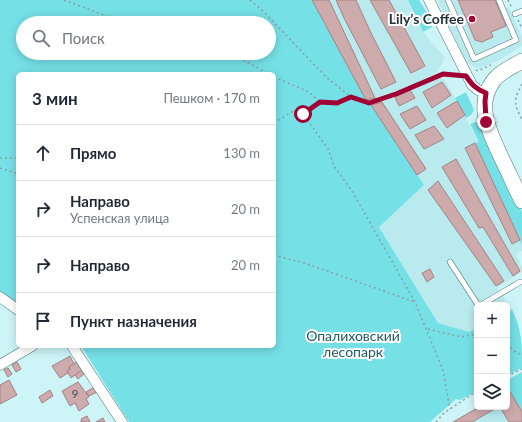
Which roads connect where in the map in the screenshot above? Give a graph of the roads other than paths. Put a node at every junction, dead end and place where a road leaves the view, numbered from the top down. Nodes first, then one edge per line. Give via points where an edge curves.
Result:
1 (429, 0) edge
2 (448, 0) edge
3 (499, 0) edge
4 (522, 11) edge
5 (515, 14) dead end
6 (522, 61) edge
7 (486, 93) junction
8 (522, 201) edge
9 (450, 262) dead end
10 (522, 282) edge
11 (0, 297) edge
12 (478, 302) edge
13 (485, 302) edge
14 (16, 309) edge
15 (29, 348) edge
16 (73, 348) edge
17 (0, 365) edge
18 (122, 422) edge

1 - 7 street via 466,76 478,90
2 - 3 lane via 474,58 516,40
4 - 5 lane
6 - 7 street via 494,79
7 - 8 street via 488,129
9 - 12 lane
10 - 13 lane
11 - 14 street
15 - 17 street
16 - 18 street

